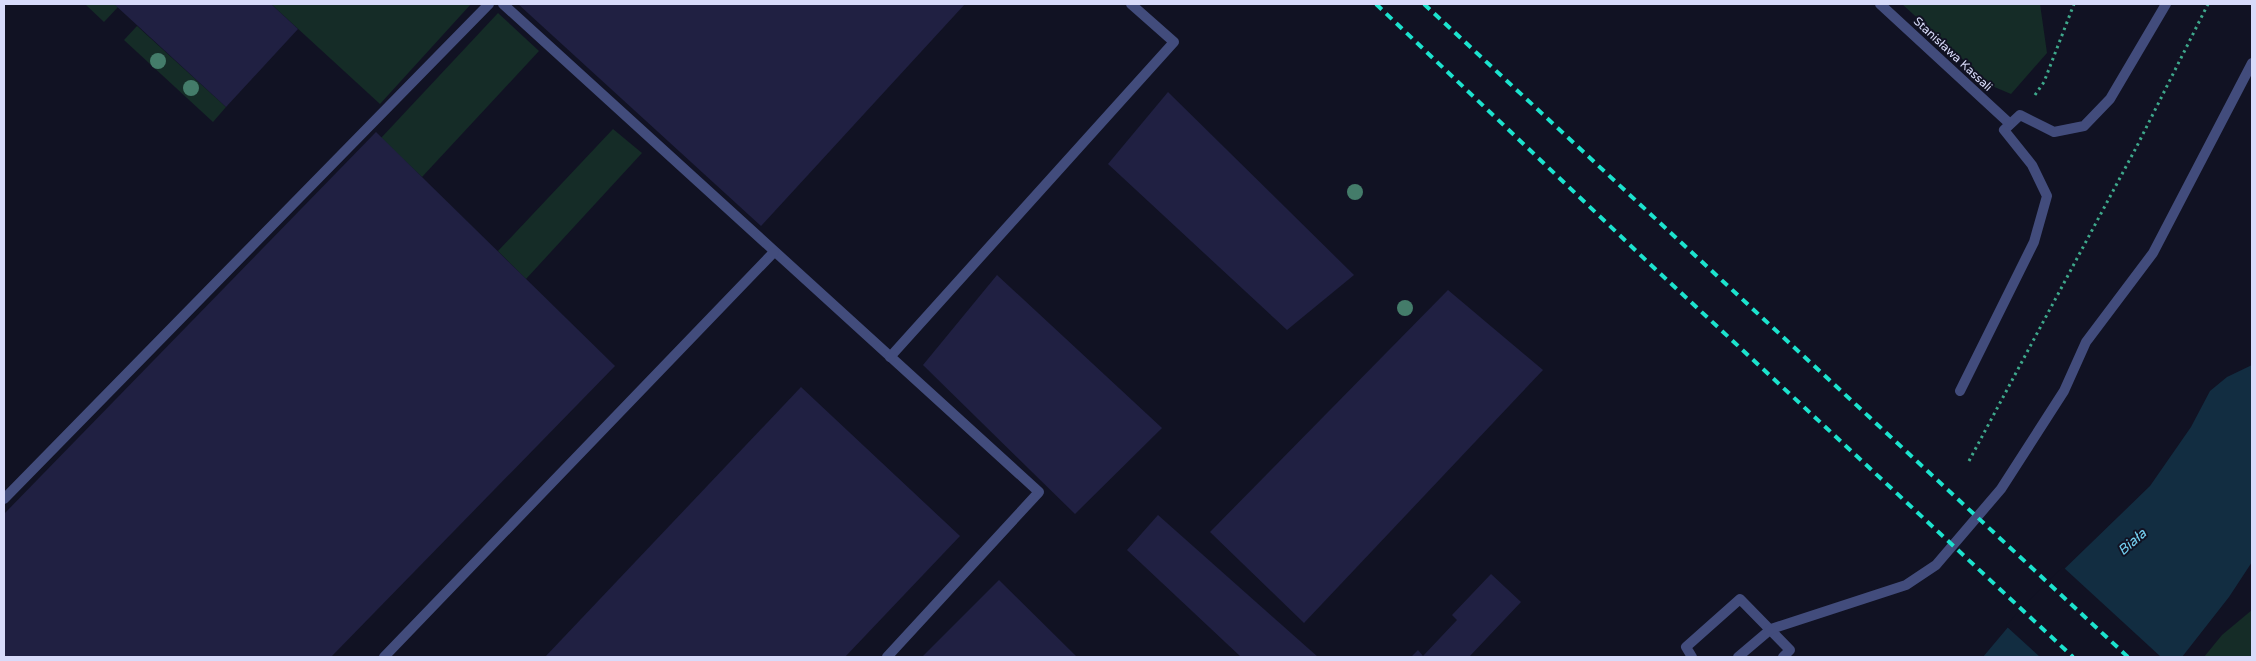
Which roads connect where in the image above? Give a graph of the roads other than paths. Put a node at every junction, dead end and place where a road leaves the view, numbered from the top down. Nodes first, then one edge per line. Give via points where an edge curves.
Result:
1 (489, 4) edge
2 (503, 4) edge
3 (1131, 4) edge
4 (1880, 4) edge
5 (2166, 4) edge
6 (2252, 63) edge
7 (2009, 124) junction
8 (774, 252) junction
9 (890, 357) junction
10 (1960, 391) dead end
11 (4, 499) edge
12 (1771, 629) junction
13 (384, 657) edge
14 (887, 657) edge
15 (1692, 657) edge
16 (1738, 657) edge
17 (1782, 657) edge

1 - 11 street
2 - 8 street
3 - 9 street via 1174,42
4 - 7 street, Stanisława Kassali
5 - 7 street via 2110,99 2084,126 2054,132 2020,115
6 - 12 street via 2153,253 2086,342 2064,391 2001,489 1936,565 1906,585
7 - 10 street via 2004,130 2032,165 2047,196 2034,242
8 - 9 street
8 - 13 street
9 - 14 street via 1039,492
12 - 15 street via 1740,599 1686,648
12 - 16 street
12 - 17 street via 1790,650

